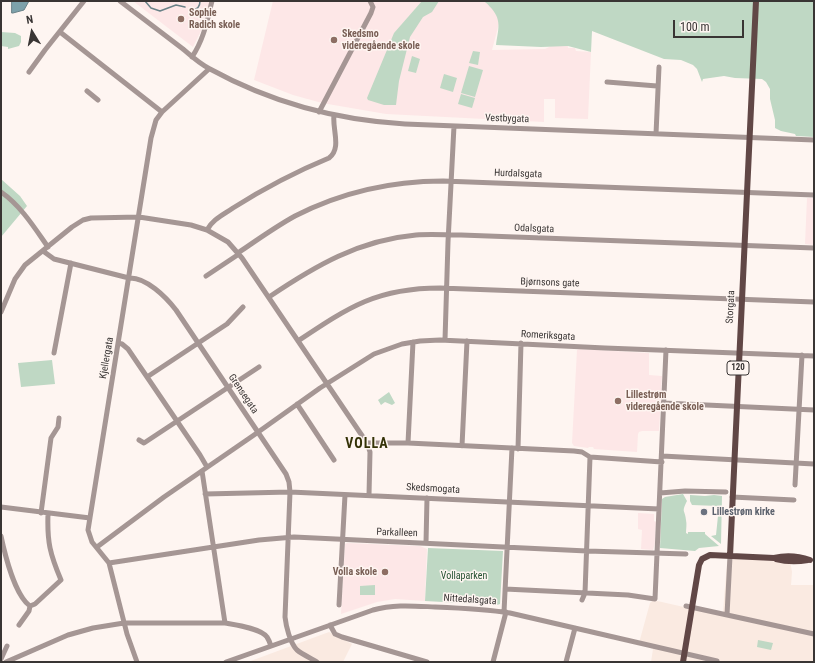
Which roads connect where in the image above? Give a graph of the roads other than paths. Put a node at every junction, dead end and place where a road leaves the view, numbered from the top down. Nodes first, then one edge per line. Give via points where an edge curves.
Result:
1 (84, 1) edge
2 (120, 1) edge
3 (212, 1) edge
4 (370, 1) edge
5 (756, 1) edge
6 (60, 32) junction
7 (192, 56) junction
8 (659, 67) dead end
9 (209, 69) junction
10 (29, 72) dead end
11 (608, 82) dead end
12 (657, 86) junction
13 (87, 91) dead end
14 (98, 100) dead end
15 (162, 112) junction
16 (319, 112) junction
17 (334, 115) junction
18 (454, 126) junction
19 (656, 134) junction
20 (749, 138) junction
21 (814, 140) edge
22 (451, 181) junction
23 (1, 192) edge
24 (747, 192) junction
25 (814, 195) edge
26 (139, 217) junction
27 (207, 230) junction
28 (448, 235) junction
29 (744, 246) junction
30 (814, 248) edge
31 (46, 249) junction
32 (238, 254) junction
33 (71, 263) junction
34 (206, 276) dead end
35 (129, 278) junction
36 (446, 288) junction
37 (269, 297) junction
38 (742, 299) junction
39 (814, 302) edge
40 (243, 307) dead end
41 (1, 312) edge
42 (445, 340) junction
43 (298, 341) junction
44 (467, 341) junction
45 (413, 342) junction
46 (118, 343) junction
47 (198, 344) junction
48 (521, 344) junction
49 (666, 350) junction
50 (54, 353) dead end
51 (739, 353) junction
52 (802, 355) junction
53 (814, 356) edge
54 (259, 367) dead end
55 (147, 378) junction
56 (327, 384) junction
57 (228, 388) junction
58 (664, 403) junction
59 (297, 404) junction
60 (737, 406) junction
61 (800, 410) junction
62 (814, 410) edge
63 (59, 418) dead end
64 (177, 422) junction
65 (258, 432) junction
66 (139, 440) dead end
67 (367, 443) junction
68 (408, 443) junction
69 (462, 446) junction
70 (512, 448) junction
71 (518, 448) junction
72 (590, 457) junction
73 (662, 459) junction
74 (334, 460) dead end
75 (734, 460) junction
76 (796, 463) junction
77 (814, 464) edge
78 (207, 468) junction
79 (202, 471) junction
80 (795, 485) dead end
81 (290, 492) junction
82 (726, 492) dead end
83 (660, 493) junction
84 (206, 494) junction
85 (345, 495) junction
86 (369, 495) junction
87 (732, 497) junction
88 (427, 498) junction
89 (794, 500) dead end
90 (509, 502) junction
91 (588, 506) junction
92 (1, 507) edge
93 (659, 509) junction
94 (41, 512) junction
95 (48, 514) junction
96 (90, 518) junction
97 (1, 536) edge
98 (288, 537) junction
99 (343, 540) junction
100 (426, 543) junction
101 (507, 547) junction
102 (97, 548) junction
103 (213, 548) junction
104 (586, 551) junction
105 (658, 553) junction
106 (686, 554) dead end
107 (730, 556) junction
108 (812, 560) edge
109 (109, 563) junction
110 (505, 589) junction
111 (585, 593) junction
112 (582, 600) dead end
113 (339, 605) dead end
114 (30, 606) junction
115 (689, 607) junction
116 (505, 612) junction
117 (727, 615) junction
118 (124, 623) junction
119 (225, 623) junction
120 (19, 625) dead end
121 (330, 625) junction
122 (575, 628) junction
123 (814, 634) edge
124 (290, 637) junction
125 (7, 646) dead end
126 (271, 646) junction
127 (685, 653) junction
128 (1, 659) edge
129 (717, 661) dead end
130 (6, 662) edge
131 (137, 662) edge
132 (226, 662) edge
133 (317, 662) edge
134 (427, 662) edge
135 (493, 662) edge
136 (566, 662) edge
137 (683, 662) edge

1 - 6 street
2 - 7 street, Vestbygata
3 - 7 street via 201,42
4 - 16 street via 373,7 371,13
5 - 20 main road, Storgata / 120
6 - 10 street
6 - 15 street
7 - 9 street, Vestbygata
8 - 12 street
9 - 15 street, Kjellergata
9 - 16 street, Vestbygata via 274,97
11 - 12 street
12 - 19 street
13 - 14 street
15 - 26 street, Kjellergata via 156,120 151,138
16 - 17 street, Vestbygata
17 - 18 street, Vestbygata via 385,123
17 - 27 street via 336,148 332,156 245,200 216,219
18 - 19 street, Vestbygata
18 - 22 street
19 - 20 street, Vestbygata
20 - 21 street, Vestbygata
20 - 24 main road, Storgata / 120
22 - 24 street, Hurdalsgata
22 - 28 street
22 - 32 street, Hurdalsgata via 398,184 341,197 294,217
23 - 31 street via 29,220
24 - 25 street, Hurdalsgata
24 - 29 main road, Storgata / 120
26 - 27 street
26 - 31 street via 83,220
26 - 35 street, Kjellergata
27 - 32 street via 224,239
28 - 29 street, Odalsgata
28 - 36 street
28 - 37 street, Odalsgata via 406,236 354,249 315,267
29 - 30 street, Odalsgata
29 - 38 main road, Storgata / 120
31 - 33 street, Grensegata via 54,259
31 - 41 street via 18,273
32 - 34 street, Hurdalsgata
32 - 37 street
33 - 35 street, Grensegata
33 - 50 street
35 - 46 street, Kjellergata
35 - 47 street, Grensegata via 135,278 163,295
36 - 38 street, Bjørnsons gate
36 - 42 street
36 - 43 street, Bjørnsons gate via 408,289 374,297 348,309
37 - 43 street
38 - 39 street, Bjørnsons gate
38 - 51 main road, Storgata / 120
40 - 47 street via 227,324
42 - 44 street, Romeriksgata
42 - 45 street, Romeriksgata
43 - 56 street
44 - 48 street, Romeriksgata
44 - 69 street
45 - 56 street, Romeriksgata via 383,350
45 - 68 street
46 - 55 street via 128,349
46 - 96 street, Kjellergata
47 - 55 street
47 - 57 street, Grensegata
48 - 49 street, Romeriksgata
48 - 71 street
49 - 51 street, Romeriksgata
49 - 58 street
51 - 52 street, Romeriksgata
51 - 60 main road, Storgata / 120
52 - 53 street, Romeriksgata
52 - 61 street
54 - 57 street
55 - 64 street
56 - 59 street, Romeriksgata
56 - 67 street
57 - 64 street
57 - 65 street, Grensegata
58 - 60 street
58 - 73 street
59 - 65 street, Romeriksgata
59 - 74 street
60 - 61 street
60 - 75 main road, Storgata / 120
61 - 62 street
61 - 76 street
63 - 94 street via 58,427 51,438
64 - 66 street via 144,443
64 - 78 street
65 - 78 street, Romeriksgata
65 - 81 street, Grensegata via 286,474
67 - 68 street
67 - 86 street via 370,452
68 - 69 street
69 - 70 street
70 - 71 street
70 - 90 street
71 - 72 street via 582,452
72 - 73 street
72 - 91 street
73 - 75 street
73 - 83 street
75 - 76 street
75 - 87 main road, Storgata / 120
76 - 77 street
76 - 80 street
78 - 79 street, Romeriksgata
79 - 84 street
79 - 102 street, Romeriksgata
81 - 84 street, Skedsmogata
81 - 85 street, Skedsmogata
81 - 98 street, Grensegata
82 - 83 street
83 - 93 street
84 - 103 street
85 - 86 street, Skedsmogata
85 - 99 street
86 - 88 street, Skedsmogata
87 - 89 street
87 - 107 main road, Storgata / 120
88 - 90 street, Skedsmogata
88 - 100 street
90 - 91 street, Skedsmogata
90 - 101 street
91 - 93 street, Skedsmogata
91 - 104 street
92 - 94 street
93 - 105 street
94 - 95 street
95 - 96 street
95 - 114 street via 50,549 61,580
96 - 102 street, Kjellergata via 89,536
97 - 114 street via 10,571
98 - 99 street, Parkalleen
98 - 103 street, Parkalleen
98 - 124 street, Grensegata via 285,617
99 - 100 street, Parkalleen
99 - 113 street
100 - 101 street, Parkalleen
101 - 104 street, Parkalleen
101 - 110 street
102 - 109 street, Kjellergata
103 - 109 street, Parkalleen
103 - 119 street
104 - 105 street, Parkalleen
104 - 111 street
105 - 106 street, Parkalleen
105 - 111 street via 655,599 634,595
107 - 108 main road via 800,556
107 - 115 main road via 707,556 700,560
107 - 117 street, Storgata
109 - 118 street, Kjellergata
110 - 111 street
110 - 116 street
111 - 112 street
114 - 120 street
115 - 117 street
115 - 127 main road
116 - 121 street, Nittedalsgata via 393,606
116 - 122 street, Nittedalsgata
116 - 135 street
117 - 123 street
118 - 119 street
118 - 130 street via 77,632
118 - 131 street, Kjellergata
119 - 126 street via 260,632 268,638
121 - 124 street, Nittedalsgata
121 - 134 street via 335,634 342,637
122 - 127 street, Nittedalsgata
122 - 136 street
124 - 126 street, Nittedalsgata
124 - 133 street via 297,650
125 - 128 street
126 - 132 street, Nittedalsgata
127 - 129 street, Nittedalsgata
127 - 137 main road

